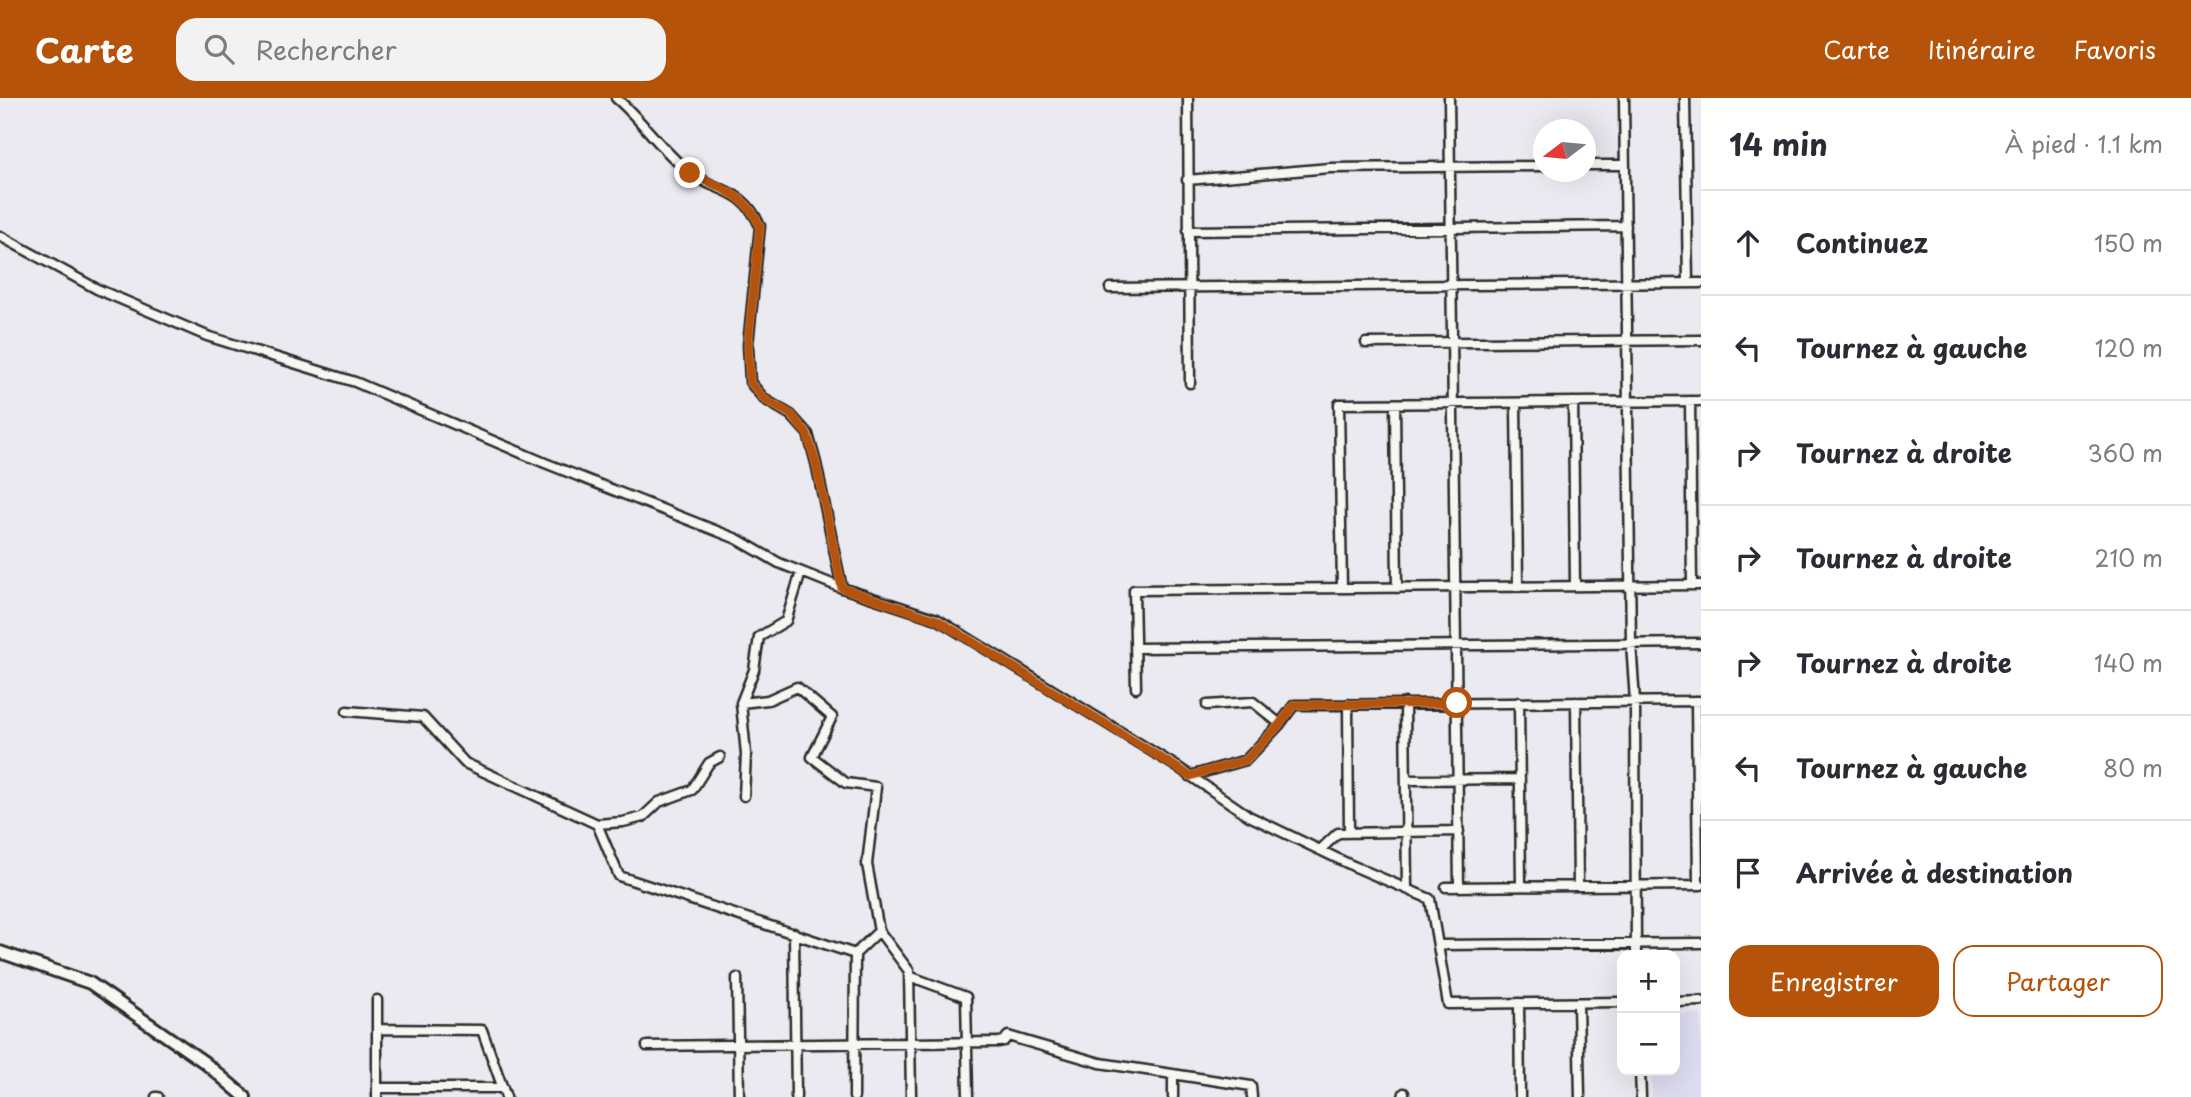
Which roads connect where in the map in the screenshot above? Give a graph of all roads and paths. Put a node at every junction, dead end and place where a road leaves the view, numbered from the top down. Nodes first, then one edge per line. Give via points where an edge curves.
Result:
1 (616, 98) edge
2 (1188, 98) edge
3 (1449, 98) edge
4 (1624, 98) edge
5 (1685, 98) edge
6 (1596, 165) edge
7 (1625, 165) junction
8 (1533, 166) edge
9 (1450, 167) junction
10 (1187, 180) junction
11 (1626, 226) junction
12 (1451, 228) junction
13 (1188, 231) junction
14 (0, 236) edge
15 (1626, 283) junction
16 (1688, 283) junction
17 (1701, 283) edge
18 (1451, 285) junction
19 (1110, 288) dead end
20 (1189, 288) junction
21 (1627, 340) junction
22 (1701, 340) edge
23 (1452, 342) junction
24 (1366, 343) dead end
25 (1190, 383) dead end
26 (1628, 401) junction
27 (1690, 401) junction
28 (1701, 401) edge
29 (1516, 402) junction
30 (1573, 402) junction
31 (1453, 403) junction
32 (1395, 404) junction
33 (801, 572) junction
34 (1630, 585) junction
35 (1697, 585) edge
36 (1518, 586) junction
37 (1575, 586) junction
38 (1455, 587) junction
39 (842, 588) junction
40 (1342, 588) junction
41 (1397, 588) junction
42 (1631, 643) junction
43 (1701, 643) edge
44 (1456, 645) junction
45 (1135, 648) junction
46 (1136, 688) dead end
47 (1635, 701) junction
48 (1698, 701) edge
49 (1519, 702) junction
50 (1576, 702) junction
51 (741, 703) junction
52 (1457, 703) junction
53 (1348, 704) junction
54 (1405, 704) junction
55 (1207, 705) dead end
56 (347, 711) dead end
57 (1280, 724) junction
58 (720, 757) dead end
59 (1190, 776) junction
60 (1458, 779) junction
61 (1520, 779) junction
62 (1406, 780) junction
63 (744, 796) dead end
64 (597, 824) junction
65 (1459, 831) junction
66 (1349, 832) junction
67 (1406, 832) junction
68 (1320, 850) junction
69 (1634, 885) junction
70 (1699, 885) edge
71 (1521, 886) junction
72 (1578, 886) junction
73 (1446, 887) dead end
74 (1459, 887) junction
75 (1407, 889) junction
76 (879, 931) junction
77 (794, 933) junction
78 (1635, 943) junction
79 (1701, 943) edge
80 (1438, 945) junction
81 (1636, 950) edge
82 (0, 952) edge
83 (855, 954) junction
84 (909, 976) junction
85 (737, 978) dead end
86 (377, 1000) dead end
87 (1701, 1001) edge
88 (1617, 1002) edge
89 (1680, 1002) edge
90 (1519, 1003) junction
91 (1578, 1003) junction
92 (377, 1029) junction
93 (910, 1043) junction
94 (967, 1043) junction
95 (796, 1044) junction
96 (853, 1044) junction
97 (738, 1045) junction
98 (647, 1046) dead end
99 (1173, 1074) junction
100 (1640, 1076) edge
101 (377, 1092) edge
102 (438, 1093) edge
103 (505, 1093) edge
104 (245, 1097) edge
105 (739, 1097) edge
106 (796, 1097) edge
107 (854, 1097) edge
108 (911, 1097) edge
109 (968, 1097) edge
110 (1173, 1097) edge
111 (1252, 1097) edge
112 (1520, 1097) edge
113 (1580, 1097) edge
114 (1641, 1097) edge

1 - 39 street via 690,173 737,196 752,209 760,226 748,345 750,382 764,399 792,415 807,434
2 - 10 street
3 - 9 street
4 - 7 street
5 - 16 street
6 - 7 street
7 - 11 street
8 - 9 street
9 - 10 street via 1330,168
9 - 12 street
10 - 13 street
11 - 12 street
11 - 15 street
12 - 13 street
12 - 18 street
13 - 20 street
14 - 33 street via 96,289 207,336 355,382 737,539
15 - 16 street
15 - 18 street
15 - 21 street
16 - 17 street
18 - 20 street
18 - 23 street
19 - 20 street
20 - 25 street
21 - 22 street
21 - 23 street
21 - 26 street
23 - 24 street
23 - 31 street
26 - 27 street
26 - 30 street
26 - 34 street
27 - 28 street
27 - 35 street
29 - 30 street
29 - 31 street
29 - 36 street
30 - 37 street
31 - 32 street
31 - 38 street
32 - 40 street via 1339,404
32 - 41 street
33 - 39 street
33 - 51 street via 786,621 759,637 754,670
34 - 35 street
34 - 37 street
34 - 42 street
36 - 37 street
36 - 38 street
38 - 41 street
38 - 44 street
39 - 59 street via 937,620
40 - 41 street
40 - 45 street via 1134,590
42 - 43 street
42 - 44 street
42 - 47 street
44 - 45 street
44 - 52 street
45 - 46 street
47 - 48 street
47 - 50 street
47 - 69 street
48 - 70 street
49 - 50 street
49 - 52 street
49 - 61 street
50 - 72 street
51 - 63 street
51 - 76 street via 768,700 797,687 832,717 812,757 846,783 876,787 867,864
52 - 54 street
52 - 60 street
53 - 54 street
53 - 57 street via 1294,705
53 - 66 street
54 - 62 street
55 - 57 street via 1253,702
56 - 64 street via 423,717 464,763
57 - 59 street via 1246,760
58 - 64 street via 709,763 692,790 659,802 643,817
59 - 68 street via 1249,816
60 - 61 street
60 - 62 street
60 - 65 street
61 - 71 street
62 - 67 street
64 - 77 street via 619,876
65 - 67 street
65 - 74 street
66 - 67 street
66 - 68 street via 1338,833
67 - 75 street
68 - 75 street
69 - 70 street
69 - 72 street
69 - 78 street
71 - 72 street
71 - 74 street
73 - 74 street
75 - 80 street via 1430,899
76 - 83 street
76 - 84 street
77 - 83 street
77 - 95 street
78 - 79 street
78 - 80 street
78 - 81 street
80 - 90 street via 1448,1004
82 - 104 street via 90,984 204,1062
83 - 96 street
84 - 93 street
84 - 94 street via 967,997
85 - 97 street
86 - 92 street
87 - 89 street
88 - 91 street
90 - 91 street
90 - 112 street
91 - 113 street
92 - 101 street
92 - 103 street via 482,1030
93 - 94 street
93 - 96 street
93 - 108 street
94 - 99 street via 999,1042 1008,1036 1100,1063
94 - 109 street
95 - 96 street
95 - 97 street
95 - 106 street
96 - 107 street
97 - 98 street
97 - 105 street
99 - 110 street
99 - 111 street via 1251,1086
100 - 114 street
101 - 102 street
102 - 103 street

